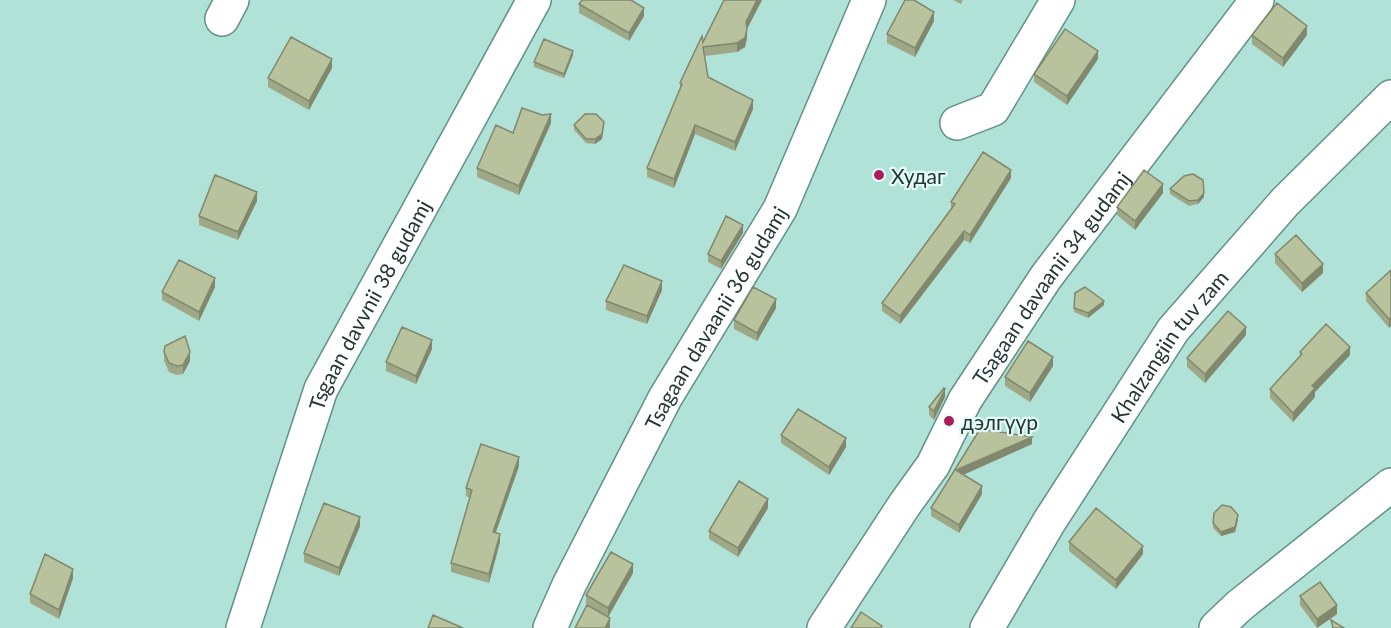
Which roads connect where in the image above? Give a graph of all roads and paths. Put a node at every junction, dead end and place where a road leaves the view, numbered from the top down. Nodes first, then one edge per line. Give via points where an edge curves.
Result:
1 (534, 0) edge
2 (870, 0) edge
3 (1058, 0) edge
4 (1257, 0) edge
5 (1391, 97) edge
6 (957, 123) dead end
7 (1391, 485) edge
8 (243, 628) edge
9 (550, 628) edge
10 (824, 628) edge
11 (987, 628) edge
12 (1216, 628) edge

1 - 8 street, Tsgaan davvnii 38 gudamj via 321,389
2 - 9 street, Tsagaan davaanii 36 gudamj via 780,209 665,398
3 - 6 street via 993,108
4 - 10 street, Tsagaan davaanii 34 gudamj via 1046,277 965,400 933,465
5 - 11 street, Khalzangiin tuv zam via 1285,202 1173,330 1049,522
7 - 12 street

